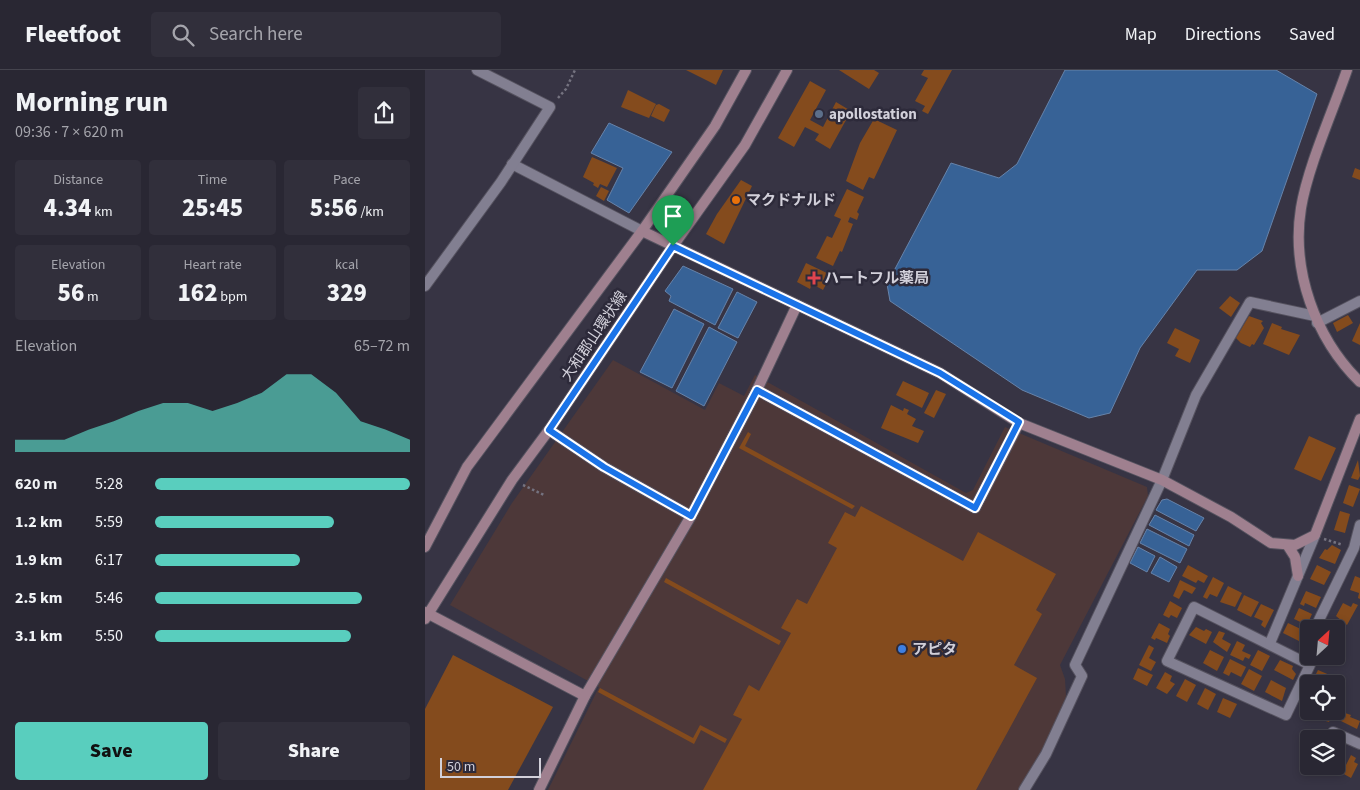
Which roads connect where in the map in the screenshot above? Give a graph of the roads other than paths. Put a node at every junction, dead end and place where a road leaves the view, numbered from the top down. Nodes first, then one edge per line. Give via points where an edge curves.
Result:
1 (477, 70) edge
2 (746, 70) edge
3 (787, 70) edge
4 (1347, 70) edge
5 (512, 164) junction
6 (642, 231) junction
7 (673, 246) junction
8 (425, 286) edge
9 (1360, 301) edge
10 (797, 306) junction
11 (1316, 319) junction
12 (1360, 382) edge
13 (757, 390) junction
14 (1360, 419) edge
15 (1019, 422) junction
16 (549, 430) junction
17 (1162, 480) junction
18 (691, 516) junction
19 (1360, 525) edge
20 (1315, 535) junction
21 (425, 546) edge
22 (1288, 546) junction
23 (1298, 576) junction
24 (426, 615) edge
25 (1319, 620) dead end
26 (1270, 643) junction
27 (585, 696) junction
28 (1345, 737) edge
29 (1360, 744) edge
30 (539, 790) edge
31 (1024, 790) edge

1 - 5 street via 550,107
2 - 6 street, 大和郡山環状線 via 715,126
3 - 7 street, 大和郡山環状線 via 745,145
4 - 11 street via 1301,207 1302,269
5 - 6 street
5 - 8 street
6 - 7 street
6 - 21 street, 大和郡山環状線 via 467,467
7 - 10 street
7 - 16 street, 大和郡山環状線
9 - 11 street
10 - 13 street
10 - 15 street via 940,373
11 - 12 street via 1331,348
11 - 17 street via 1250,302 1195,395
13 - 15 street via 975,508
13 - 18 street
14 - 20 street
15 - 17 street
16 - 18 street via 604,467
16 - 24 street, 大和郡山環状線 via 512,480
17 - 22 street via 1231,517 1263,539
17 - 31 street via 1075,665 1082,676 1047,754
18 - 27 street
19 - 25 street via 1354,548
20 - 22 street via 1302,543
20 - 23 street
22 - 23 street via 1295,557
23 - 26 street
24 - 27 street
26 - 26 street via 1194,607 1167,661 1287,715 1310,665
27 - 30 street
28 - 29 street

